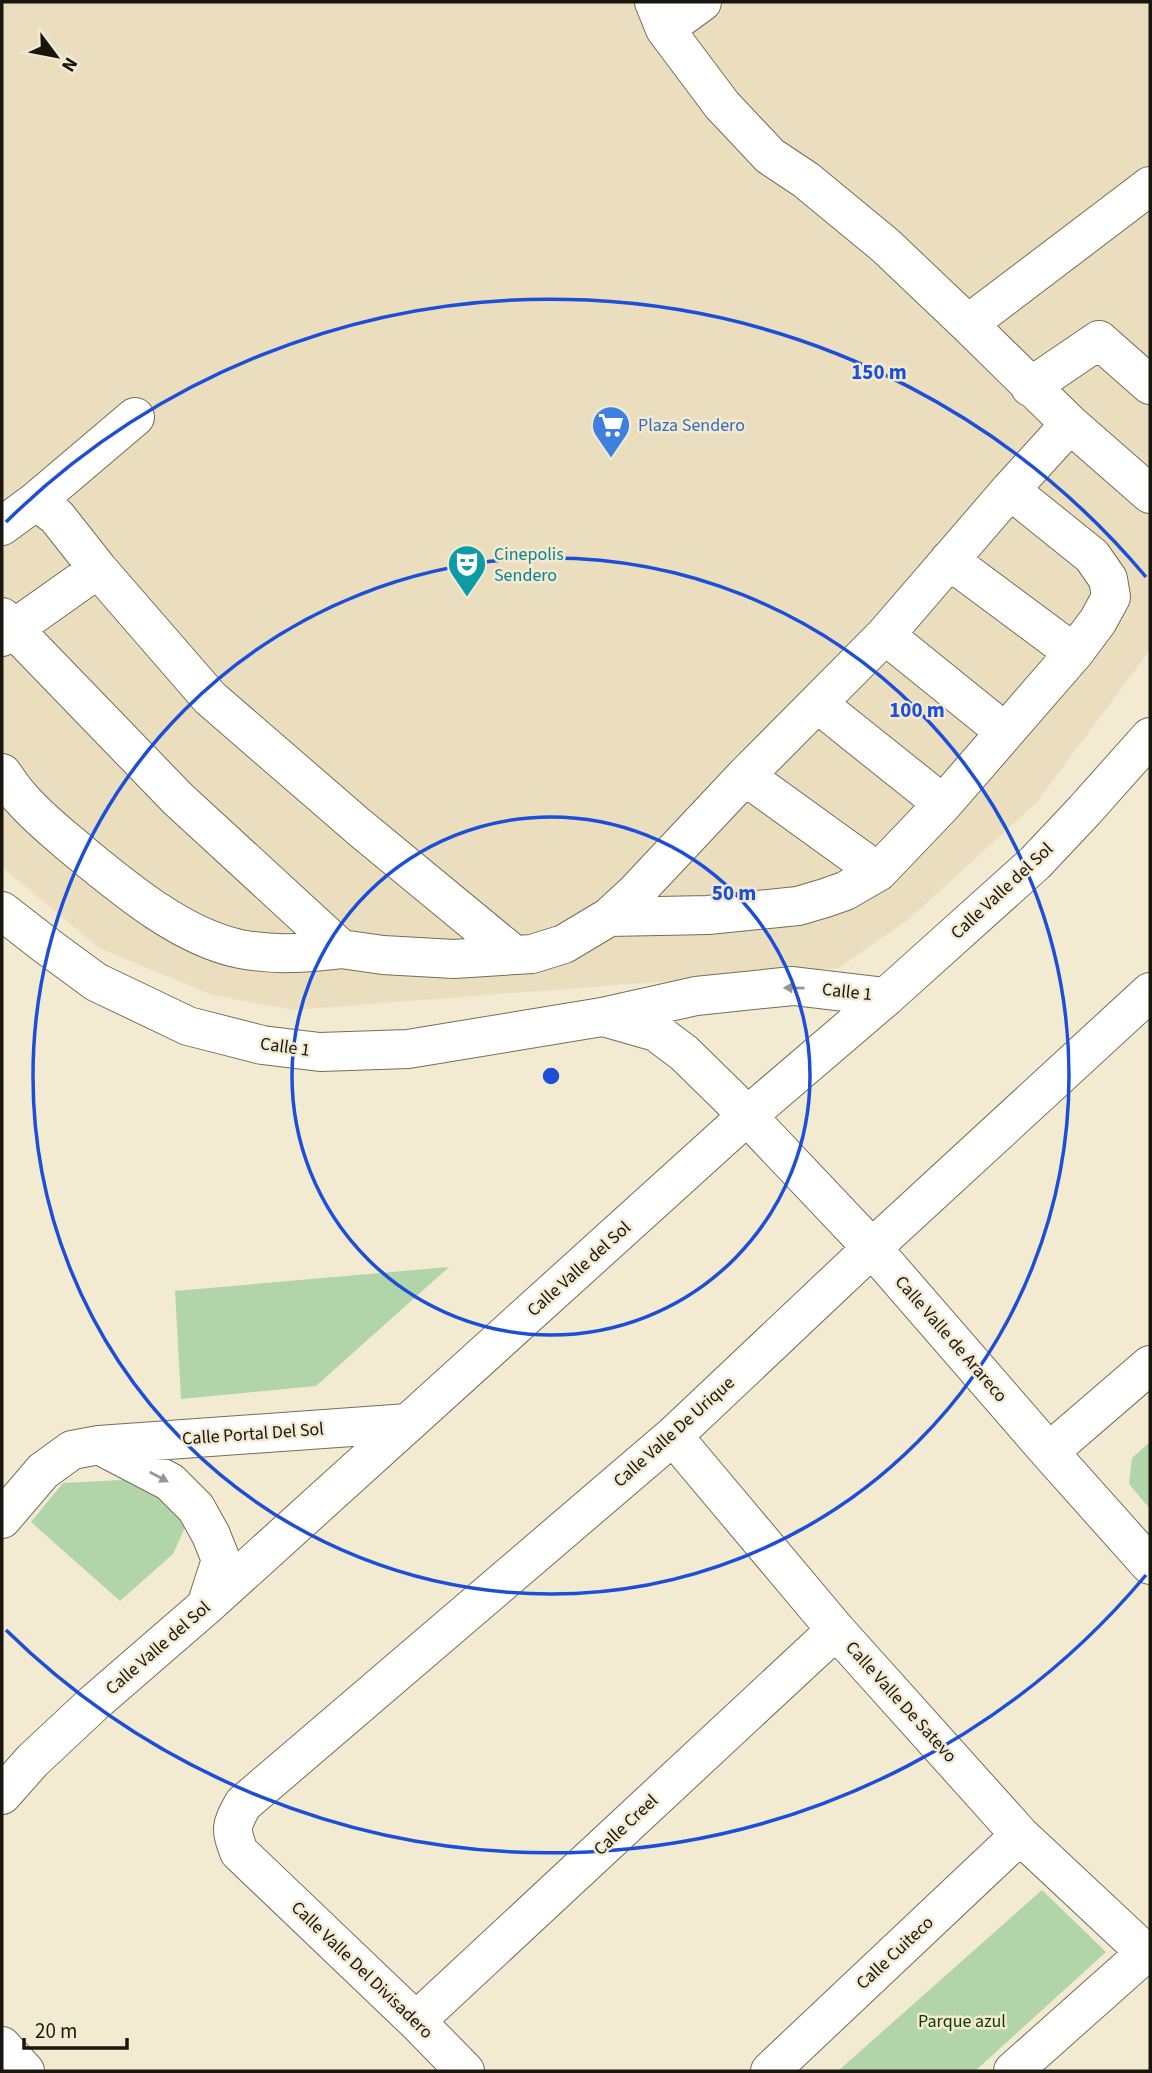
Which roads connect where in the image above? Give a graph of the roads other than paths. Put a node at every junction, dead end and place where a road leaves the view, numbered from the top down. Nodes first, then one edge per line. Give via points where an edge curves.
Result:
1 (702, 2) edge
2 (659, 16) edge
3 (1150, 186) edge
4 (968, 324) junction
5 (1150, 385) edge
6 (1030, 387) junction
7 (135, 417) dead end
8 (1069, 424) junction
9 (1010, 490) junction
10 (1150, 494) edge
11 (36, 501) junction
12 (2, 526) edge
13 (949, 560) junction
14 (98, 569) junction
15 (5, 628) edge
16 (885, 635) junction
17 (1074, 653) junction
18 (818, 704) junction
19 (1005, 732) junction
20 (1150, 737) edge
21 (2, 773) edge
22 (745, 776) junction
23 (943, 804) junction
24 (878, 872) junction
25 (2, 911) edge
26 (609, 916) junction
27 (341, 949) junction
28 (513, 954) junction
29 (1150, 992) edge
30 (886, 996) junction
31 (601, 1017) junction
32 (747, 1116) junction
33 (872, 1248) junction
34 (1150, 1364) edge
35 (408, 1423) junction
36 (673, 1436) junction
37 (99, 1445) junction
38 (1049, 1452) junction
39 (2, 1519) edge
40 (1150, 1565) edge
41 (206, 1606) junction
42 (836, 1630) junction
43 (2, 1795) edge
44 (1020, 1835) junction
45 (258, 1871) joint
46 (1148, 1951) edge
47 (416, 2021) junction
48 (466, 2071) edge
49 (770, 2071) edge
50 (1013, 2071) edge

1 - 2 street
2 - 4 street via 722,106 771,156 886,246
3 - 4 street
4 - 6 street
5 - 6 street via 1099,340
6 - 8 street
7 - 11 street
8 - 9 street
8 - 10 street
9 - 13 street
9 - 17 street via 1092,556 1108,579 1111,597
11 - 12 street
11 - 14 street via 57,517
13 - 16 street
13 - 17 street
14 - 15 street
14 - 28 street via 210,698
15 - 27 street via 178,799
16 - 18 street
16 - 19 street
17 - 19 street
18 - 22 street
18 - 23 street
19 - 23 street
20 - 30 street, Calle Valle del Sol via 1035,863
21 - 27 street via 43,821 101,869 201,936 285,955
22 - 24 street
22 - 26 street
23 - 24 street
24 - 26 street via 845,891 798,906 708,915
25 - 31 street, Calle 1 via 96,982 188,1026 262,1045 320,1052 408,1049
26 - 28 street via 564,944 532,954
27 - 28 street via 454,958
29 - 33 street, Calle Valle De Urique
30 -> 31 street, Calle 1 via 793,986 696,996
30 - 32 street, Calle Valle del Sol
31 - 32 street, Calle 1 via 656,1032 684,1053
32 - 33 street, Calle Valle de Arareco
32 - 35 street, Calle Valle del Sol
33 - 36 street, Calle Valle De Urique
33 - 38 street, Calle Valle de Arareco
34 - 38 street
35 - 37 street, Calle Portal Del Sol
35 - 41 street, Calle Valle del Sol
36 - 42 street, Calle Valle De Satevo
36 - 45 street, Calle Valle De Urique via 243,1804 232,1834 239,1852
37 - 39 street, Calle Portal Del Sol via 72,1450 43,1471
37 -> 41 street via 170,1482 195,1508 221,1560
38 - 40 street, Calle Valle de Arareco
41 - 43 street, Calle Valle del Sol via 94,1703
42 - 44 street, Calle Valle De Satevo
42 - 47 street, Calle Creel
44 - 46 street, Calle Valle De Satevo
44 - 49 street, Calle Cuiteco
45 - 47 street, Calle Valle Del Divisadero
46 - 50 street
47 - 48 street, Calle Valle Del Divisadero

